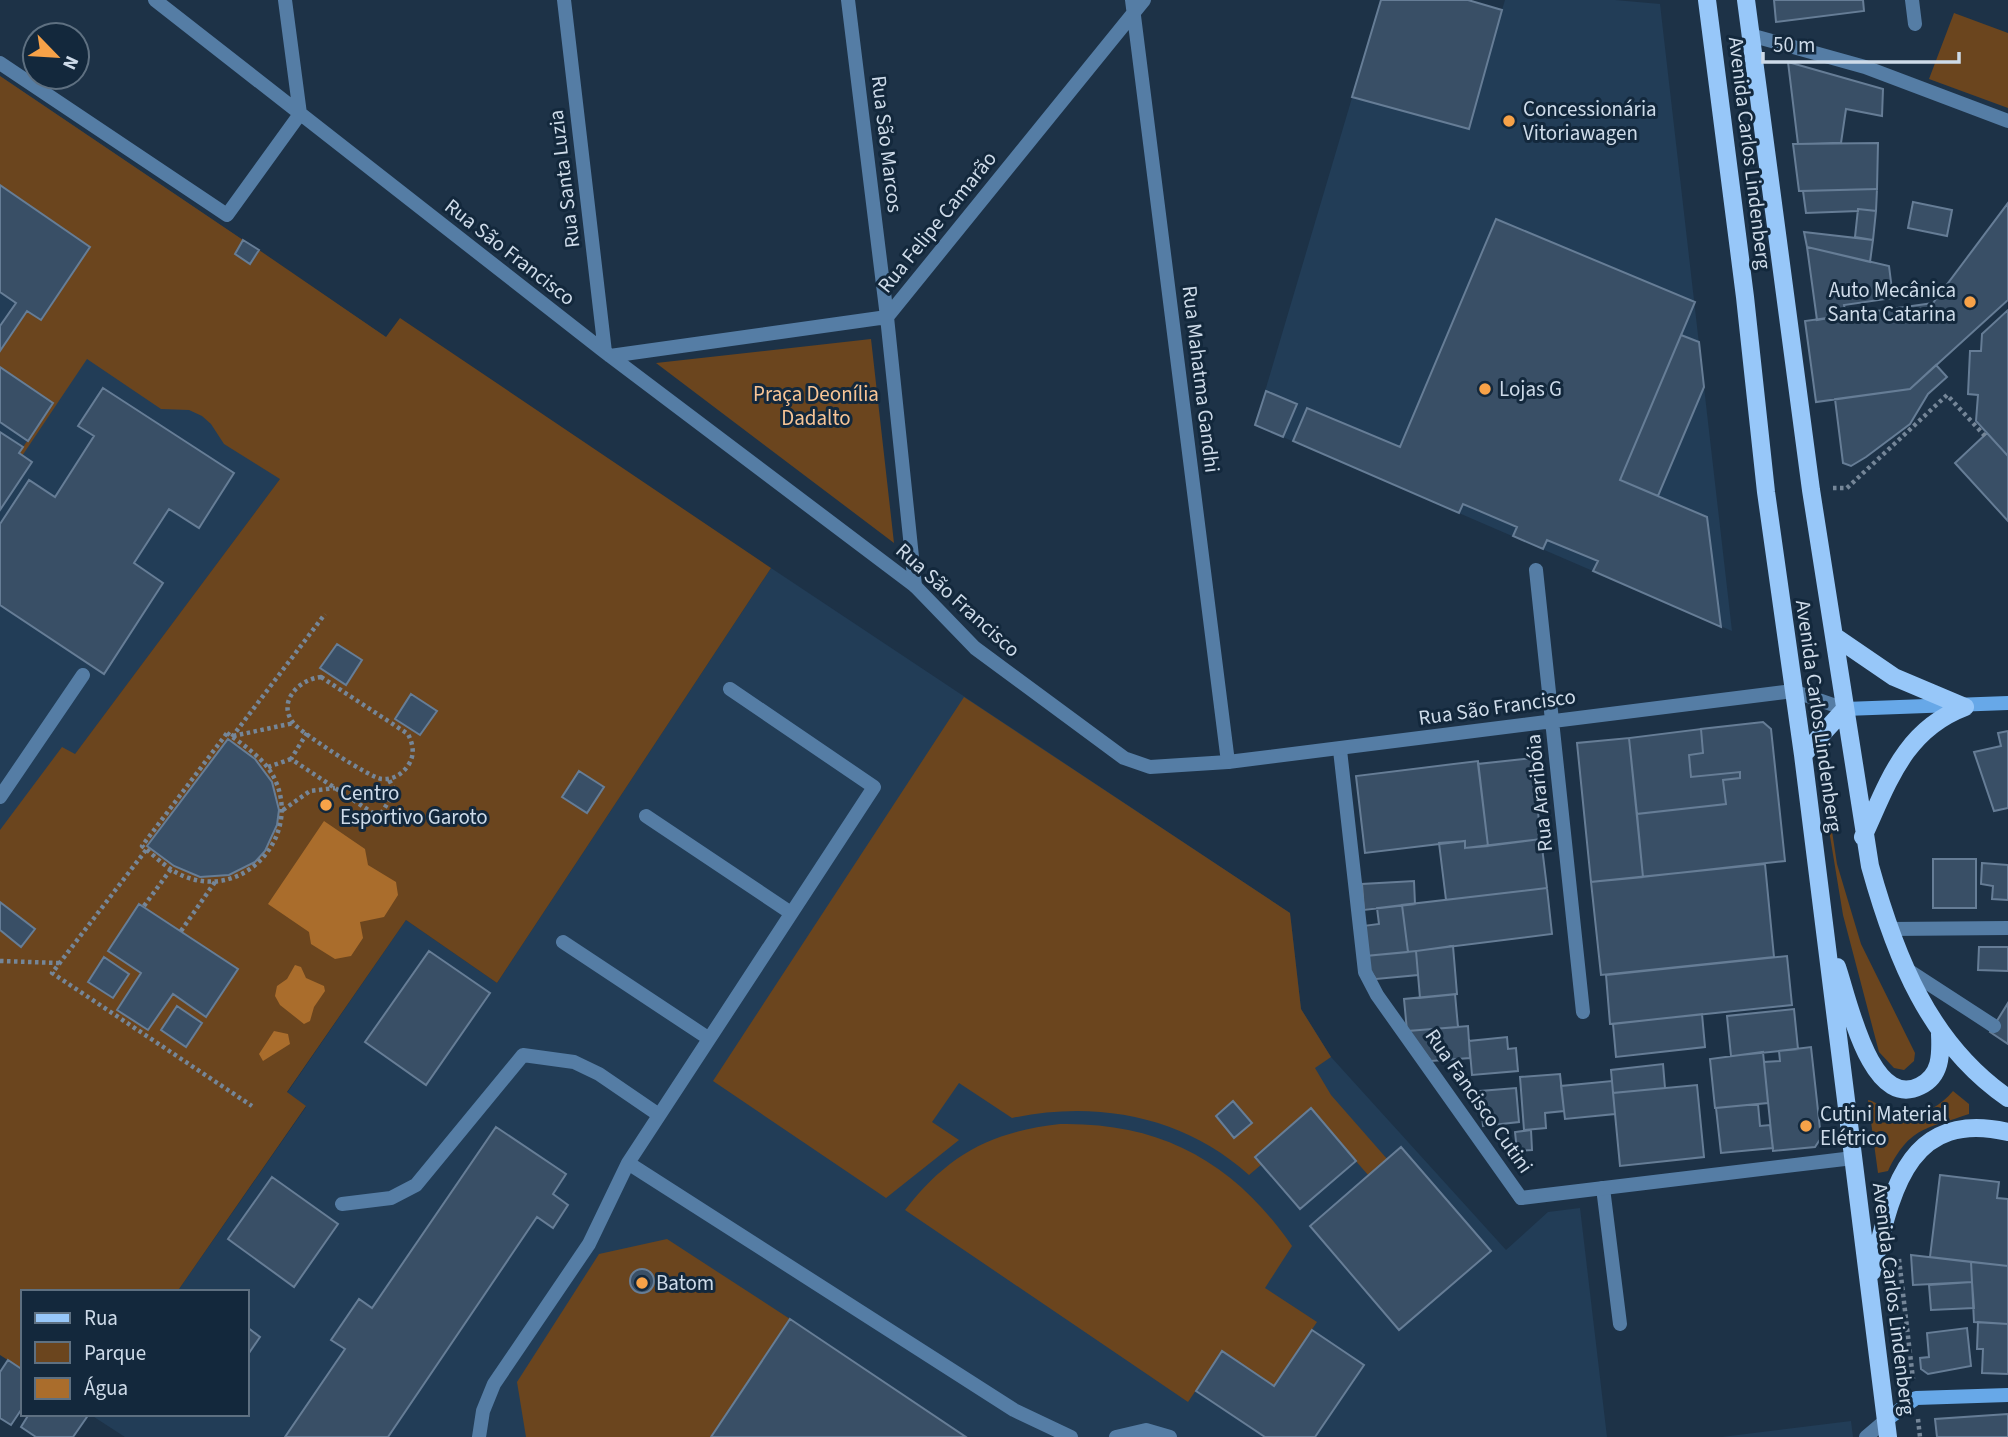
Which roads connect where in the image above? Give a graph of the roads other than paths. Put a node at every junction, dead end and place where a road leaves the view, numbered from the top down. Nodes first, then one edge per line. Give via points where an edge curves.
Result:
1 (155, 0) edge
2 (285, 0) edge
3 (565, 0) edge
4 (848, 0) edge
5 (1144, 0) edge
6 (1707, 0) edge
7 (1746, 0) edge
8 (1912, 0) edge
9 (1133, 6) edge
10 (1914, 24) dead end
11 (1750, 35) junction
12 (0, 63) edge
13 (300, 114) junction
14 (2008, 121) edge
15 (887, 317) junction
16 (607, 354) junction
17 (1536, 570) dead end
18 (915, 586) junction
19 (1834, 636) junction
20 (83, 675) dead end
21 (730, 689) dead end
22 (1793, 691) junction
23 (2008, 704) edge
24 (1965, 707) junction
25 (1845, 709) junction
26 (1552, 720) junction
27 (1340, 750) junction
28 (1803, 755) junction
29 (1228, 762) junction
30 (0, 797) edge
31 (646, 816) dead end
32 (1863, 837) junction
33 (791, 913) junction
34 (2008, 928) edge
35 (1889, 929) junction
36 (1824, 930) junction
37 (564, 942) dead end
38 (1906, 969) junction
39 (1583, 1012) dead end
40 (1994, 1026) dead end
41 (1940, 1034) junction
42 (708, 1038) junction
43 (2008, 1098) edge
44 (659, 1115) junction
45 (2008, 1132) edge
46 (1853, 1158) junction
47 (628, 1163) junction
48 (1603, 1188) junction
49 (342, 1203) dead end
50 (1870, 1282) junction
51 (1620, 1324) dead end
52 (2008, 1395) edge
53 (1887, 1428) edge
54 (479, 1437) edge
55 (1071, 1437) edge
56 (1116, 1437) edge
57 (1170, 1437) edge
58 (1866, 1437) edge

1 - 13 street, Rua São Francisco
2 - 13 street
3 - 16 street, Rua Santa Luzia
4 - 15 street, Rua São Marcos
5 - 9 street, Rua Felipe Camarão
6 - 22 main road, Avenida Carlos Lindenberg
7 - 11 main road, Avenida Carlos Lindenberg
8 - 10 street
9 - 15 street, Rua Felipe Camarão
9 - 29 street, Rua Mahatma Gandhi
11 - 14 street via 1865,67
11 - 19 main road, Avenida Carlos Lindenberg
12 - 13 street via 227,215
13 - 16 street, Rua São Francisco
15 - 16 street, Rua Felipe Camarão
15 - 18 street, Rua São Marcos
16 - 18 street, Rua São Francisco
17 - 26 street, Rua Araribóia
18 - 29 street, Rua São Francisco via 975,648 1124,758 1150,767
19 - 24 main road via 1894,677
19 - 25 main road, Avenida Carlos Lindenberg
20 - 30 street
21 - 33 street via 874,788
22 - 25 street, Rua São Francisco
22 - 26 street, Rua São Francisco
22 - 28 main road, Avenida Carlos Lindenberg
23 - 24 street
24 - 25 street
24 - 32 main road via 1936,720 1911,742
25 - 28 main road
25 - 32 main road, Avenida Carlos Lindenberg
26 - 27 street, Rua São Francisco
26 - 39 street, Rua Araribóia
27 - 29 street, Rua São Francisco
27 - 48 street, Rua Fancisco Cutini via 1361,955 1377,995 1521,1198
28 - 36 main road, Avenida Carlos Lindenberg
31 - 33 street
32 - 35 main road, Avenida Carlos Lindenberg
33 - 42 street
34 - 35 street
35 - 38 main road, Avenida Carlos Lindenberg
36 - 41 main road via 1867,1055 1883,1081 1904,1090 1930,1079 1940,1062
36 - 46 main road, Avenida Carlos Lindenberg
37 - 42 street
38 - 40 street
38 - 41 main road, Avenida Carlos Lindenberg
41 - 43 main road, Avenida Carlos Lindenberg via 1970,1069
42 - 44 street
44 - 47 street
44 - 49 street via 574,1062 523,1055 416,1185 391,1199
45 - 50 main road via 1958,1130 1927,1144 1914,1156 1896,1183
46 - 48 street, Rua Fancisco Cutini
46 - 50 main road, Avenida Carlos Lindenberg
47 - 54 street via 589,1244 494,1384
47 - 55 street via 1014,1410
48 - 51 street
50 - 53 main road, Avenida Carlos Lindenberg
52 - 53 street via 1916,1398
53 - 58 street
56 - 57 street via 1146,1430

